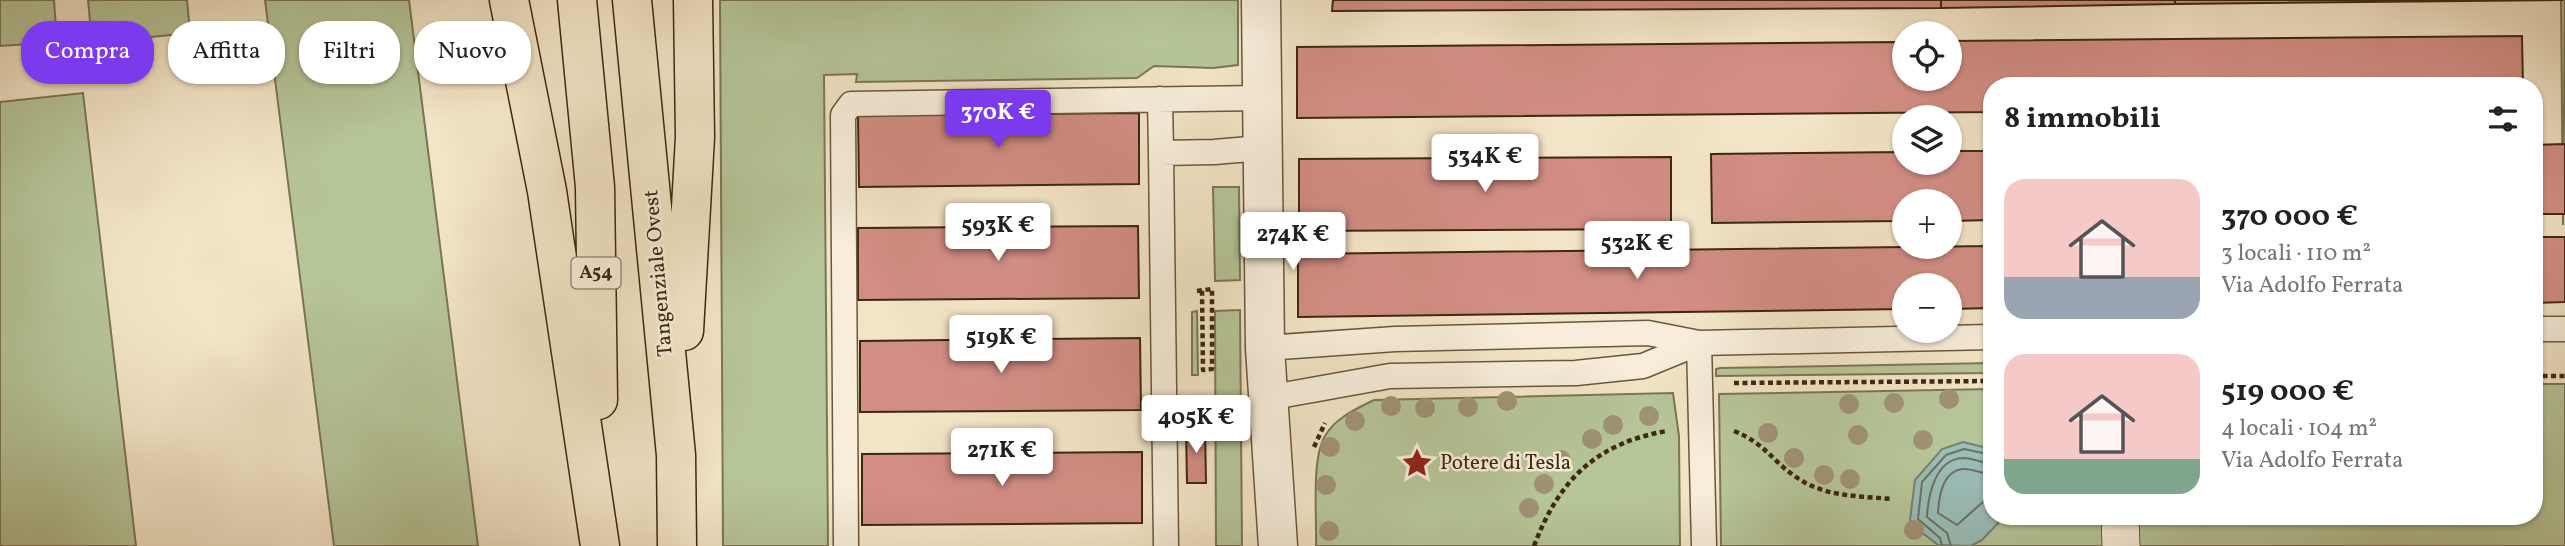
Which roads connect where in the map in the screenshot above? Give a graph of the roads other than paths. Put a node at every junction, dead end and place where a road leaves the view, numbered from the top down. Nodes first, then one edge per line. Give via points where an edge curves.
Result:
1 (509, 0) edge
2 (577, 0) edge
3 (632, 0) edge
4 (693, 0) edge
5 (1261, 0) edge
6 (1261, 98) junction
7 (1160, 99) junction
8 (1262, 148) junction
9 (1161, 153) junction
10 (2543, 329) edge
11 (2565, 329) edge
12 (1983, 337) edge
13 (1699, 343) junction
14 (1265, 348) junction
15 (1267, 398) junction
16 (676, 456) junction
17 (2120, 525) edge
18 (600, 546) edge
19 (677, 546) edge
20 (846, 546) edge
21 (1166, 546) edge
22 (1278, 546) edge
23 (1704, 546) edge
24 (2121, 546) edge

1 - 18 highway via 547,191
2 - 18 highway, A54 via 595,187
3 - 16 highway, Tangenziale Ovest
4 - 16 highway via 695,137
5 - 6 street
6 - 7 lane
6 - 8 street
7 - 9 lane
7 - 20 lane via 869,102 851,104 843,115
8 - 9 lane
8 - 14 street
9 - 21 lane
10 - 11 lane
12 - 13 lane
13 - 14 lane via 1648,333 1395,339
13 - 15 lane via 1643,366 1576,373 1390,376
13 - 23 lane
14 - 15 street
15 - 22 street
16 - 19 highway, Tangenziale Ovest
17 - 24 street

